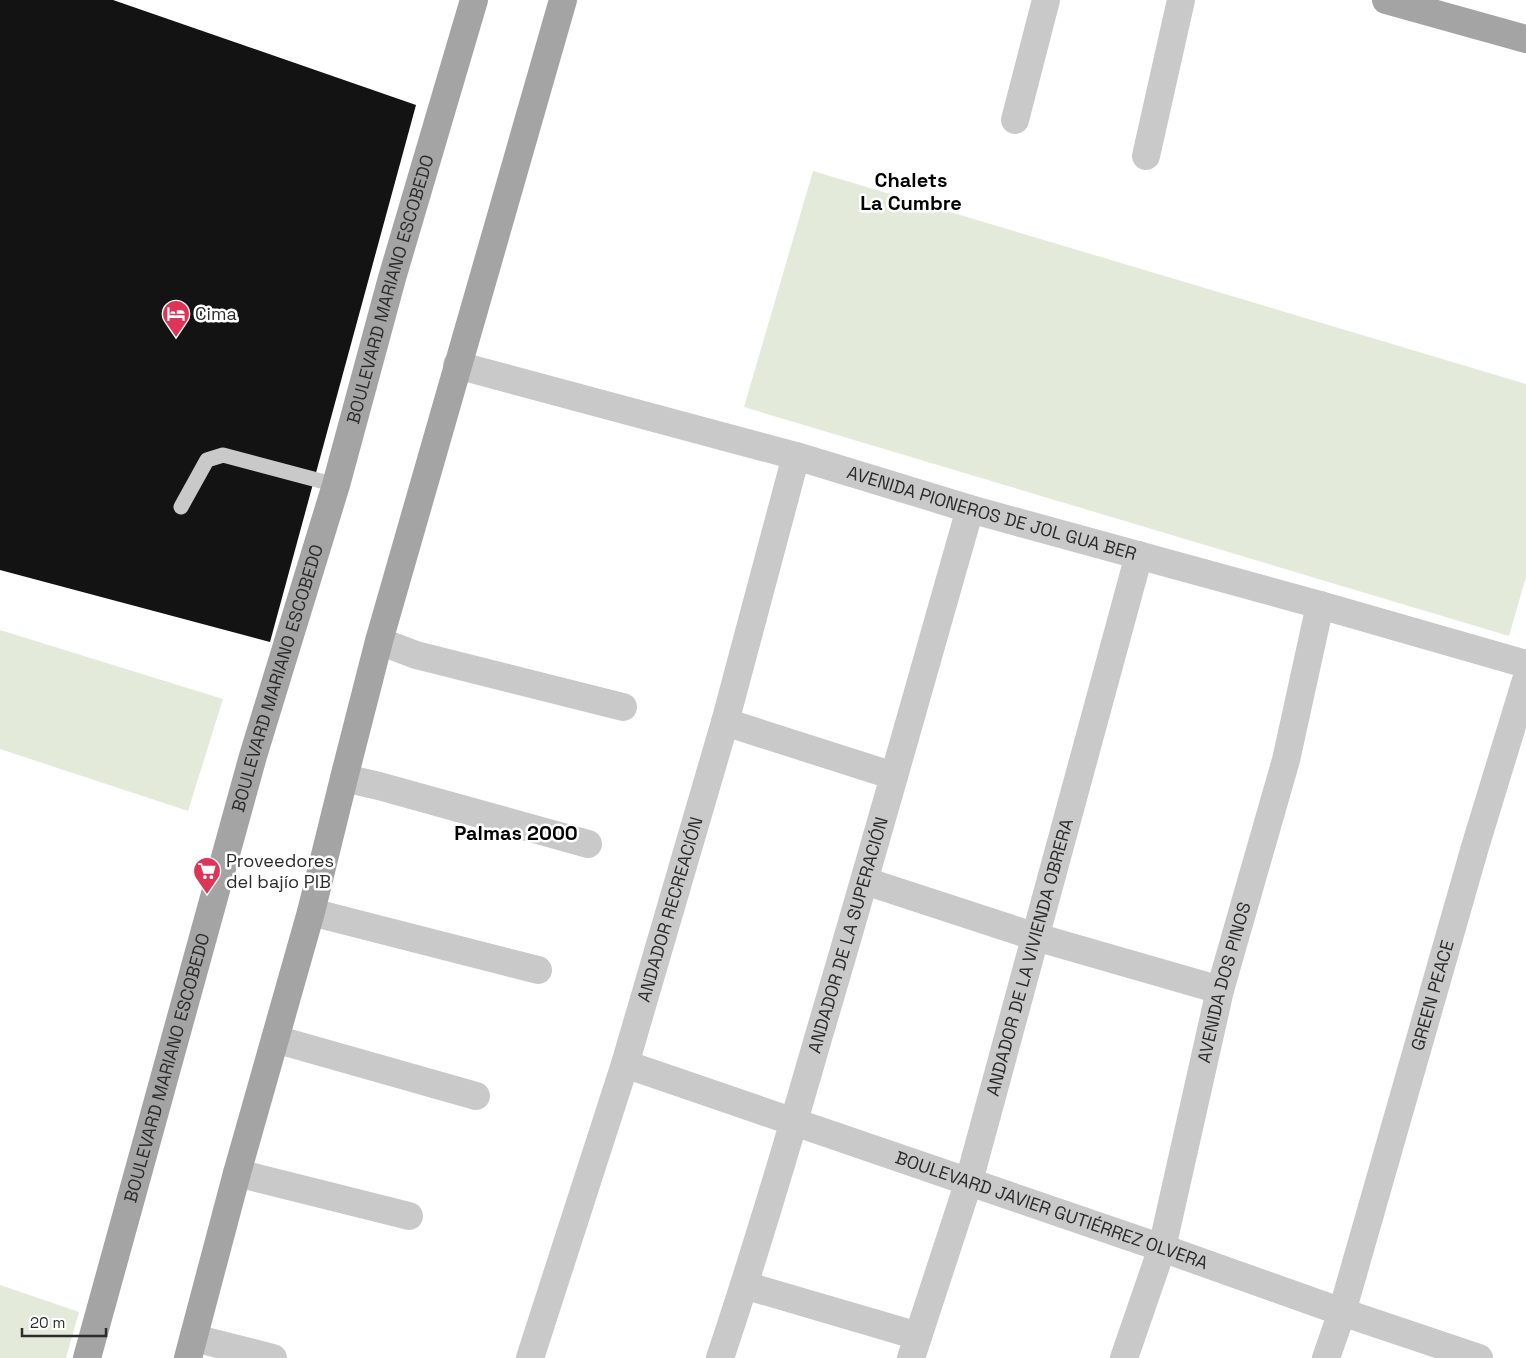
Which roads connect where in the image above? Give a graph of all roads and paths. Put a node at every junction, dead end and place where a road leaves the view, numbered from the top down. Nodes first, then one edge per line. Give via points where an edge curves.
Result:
1 (474, 0) edge
2 (563, 0) edge
3 (1046, 0) edge
4 (1181, 0) edge
5 (1386, 0) edge
6 (1526, 39) edge
7 (1015, 120) dead end
8 (1146, 156) dead end
9 (457, 365) junction
10 (796, 456) junction
11 (336, 485) junction
12 (181, 507) dead end
13 (970, 509) junction
14 (1139, 555) junction
15 (1320, 605) junction
16 (379, 641) junction
17 (1526, 664) edge
18 (1526, 680) edge
19 (623, 707) dead end
20 (725, 722) junction
21 (894, 776) junction
22 (344, 778) junction
23 (588, 844) dead end
24 (865, 881) junction
25 (311, 912) junction
26 (1036, 937) junction
27 (538, 970) dead end
28 (1220, 990) junction
29 (275, 1039) junction
30 (625, 1064) junction
31 (476, 1096) dead end
32 (794, 1122) junction
33 (237, 1173) junction
34 (969, 1181) junction
35 (409, 1216) dead end
36 (1162, 1248) junction
37 (744, 1285) junction
38 (1342, 1312) junction
39 (914, 1347) edge
40 (191, 1348) edge
41 (87, 1358) edge
42 (273, 1358) edge
43 (530, 1358) edge
44 (720, 1358) edge
45 (1124, 1358) edge
46 (1326, 1358) edge
47 (1479, 1358) edge

1 - 11 main road, BOULEVARD MARIANO ESCOBEDO via 392,278
2 - 9 main road
3 - 7 street
4 - 8 street
5 - 6 main road
9 - 10 street, AVENIDA PIONEROS DE JOL GUA BER
9 - 16 main road
10 - 13 street, AVENIDA PIONEROS DE JOL GUA BER
10 - 20 street, ANDADOR RECREACIÓN
11 - 12 lane via 223,455 207,460
11 - 41 main road, BOULEVARD MARIANO ESCOBEDO via 253,756
13 - 14 street, AVENIDA PIONEROS DE JOL GUA BER
13 - 21 street, ANDADOR DE LA SUPERACIÓN
14 - 15 street, AVENIDA PIONEROS DE JOL GUA BER
14 - 26 street, ANDADOR DE LA VIVIENDA OBRERA
15 - 17 street, AVENIDA PIONEROS DE JOL GUA BER
15 - 28 street, AVENIDA DOS PINOS via 1286,760
16 - 19 street via 416,655
16 - 22 main road
18 - 38 street, GREEN PEACE
20 - 21 street
20 - 30 street, ANDADOR RECREACIÓN
21 - 24 street, ANDADOR DE LA SUPERACIÓN
22 - 23 street
22 - 25 main road
24 - 26 street
24 - 32 street, ANDADOR DE LA SUPERACIÓN
25 - 27 street
25 - 29 main road
26 - 28 street
26 - 34 street, ANDADOR DE LA VIVIENDA OBRERA
28 - 36 street, AVENIDA DOS PINOS
29 - 31 street
29 - 33 main road
30 - 32 street, BOULEVARD JAVIER GUTIÉRREZ OLVERA
30 - 43 street, ANDADOR RECREACIÓN
32 - 34 street, BOULEVARD JAVIER GUTIÉRREZ OLVERA
32 - 37 street, ANDADOR DE LA SUPERACIÓN
33 - 35 street
33 - 40 main road
34 - 36 street, BOULEVARD JAVIER GUTIÉRREZ OLVERA
34 - 39 street, ANDADOR DE LA VIVIENDA OBRERA
36 - 38 street, BOULEVARD JAVIER GUTIÉRREZ OLVERA
36 - 45 street, AVENIDA DOS PINOS
37 - 39 street
37 - 44 street, ANDADOR DE LA SUPERACIÓN
38 - 46 street, GREEN PEACE
38 - 47 street, BOULEVARD JAVIER GUTIÉRREZ OLVERA
40 - 42 street

